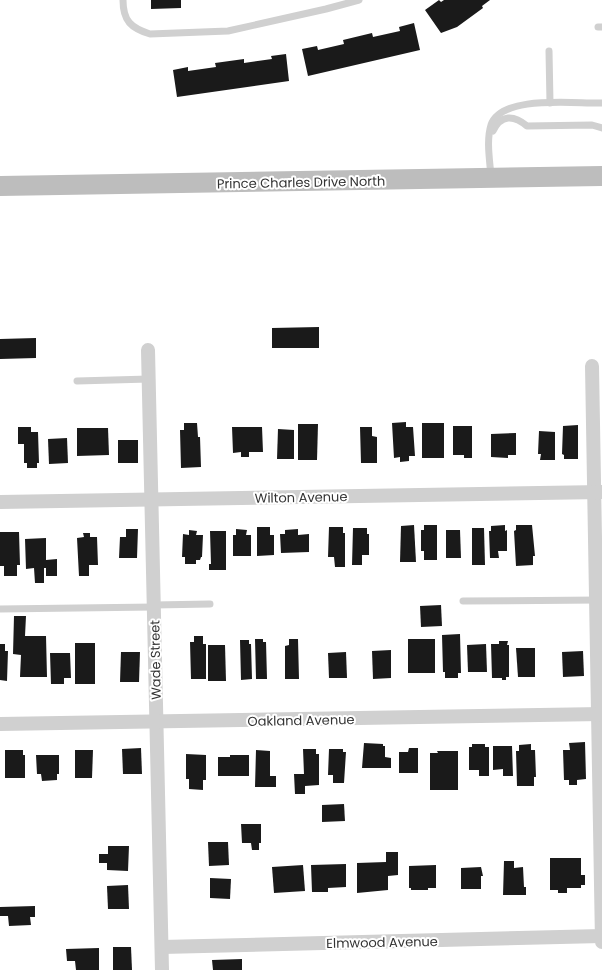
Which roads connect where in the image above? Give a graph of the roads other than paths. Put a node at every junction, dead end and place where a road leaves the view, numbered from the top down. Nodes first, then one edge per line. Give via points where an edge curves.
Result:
1 (123, 0) edge
2 (359, 0) edge
3 (549, 50) dead end
4 (602, 103) edge
5 (550, 104) junction
6 (602, 121) edge
7 (592, 125) junction
8 (602, 128) edge
9 (489, 138) junction
10 (602, 176) edge
11 (491, 179) junction
12 (0, 186) edge
13 (148, 350) dead end
14 (597, 366) edge
15 (149, 379) junction
16 (77, 381) dead end
17 (598, 492) edge
18 (152, 499) junction
19 (0, 502) edge
20 (599, 600) edge
21 (463, 602) dead end
22 (210, 604) dead end
23 (154, 606) junction
24 (0, 610) edge
25 (600, 714) edge
26 (157, 723) junction
27 (0, 724) edge
28 (602, 936) edge
29 (602, 942) edge
30 (162, 947) junction
31 (162, 970) edge

1 - 2 lane via 126,20 138,30 150,34 228,31
3 - 5 lane
4 - 5 lane
5 - 9 lane via 520,105 503,110 495,117
6 - 7 lane
7 - 8 lane
7 - 9 lane via 527,126 520,120 504,119 496,125
9 - 11 lane
10 - 11 main road, Prince Charles Drive North
11 - 12 main road, Prince Charles Drive North
13 - 15 street, Wade Street
14 - 17 street
15 - 16 lane
15 - 18 street, Wade Street
17 - 18 street, Wilton Avenue
17 - 20 street
18 - 19 street, Wilton Avenue
18 - 23 street, Wade Street
20 - 21 lane
20 - 25 street
22 - 23 lane
23 - 24 lane
23 - 26 street, Wade Street
25 - 26 street, Oakland Avenue
25 - 28 street
26 - 27 street, Oakland Avenue
26 - 30 street, Wade Street
28 - 29 street
28 - 30 street, Elmwood Avenue
30 - 31 street, Wade Street

